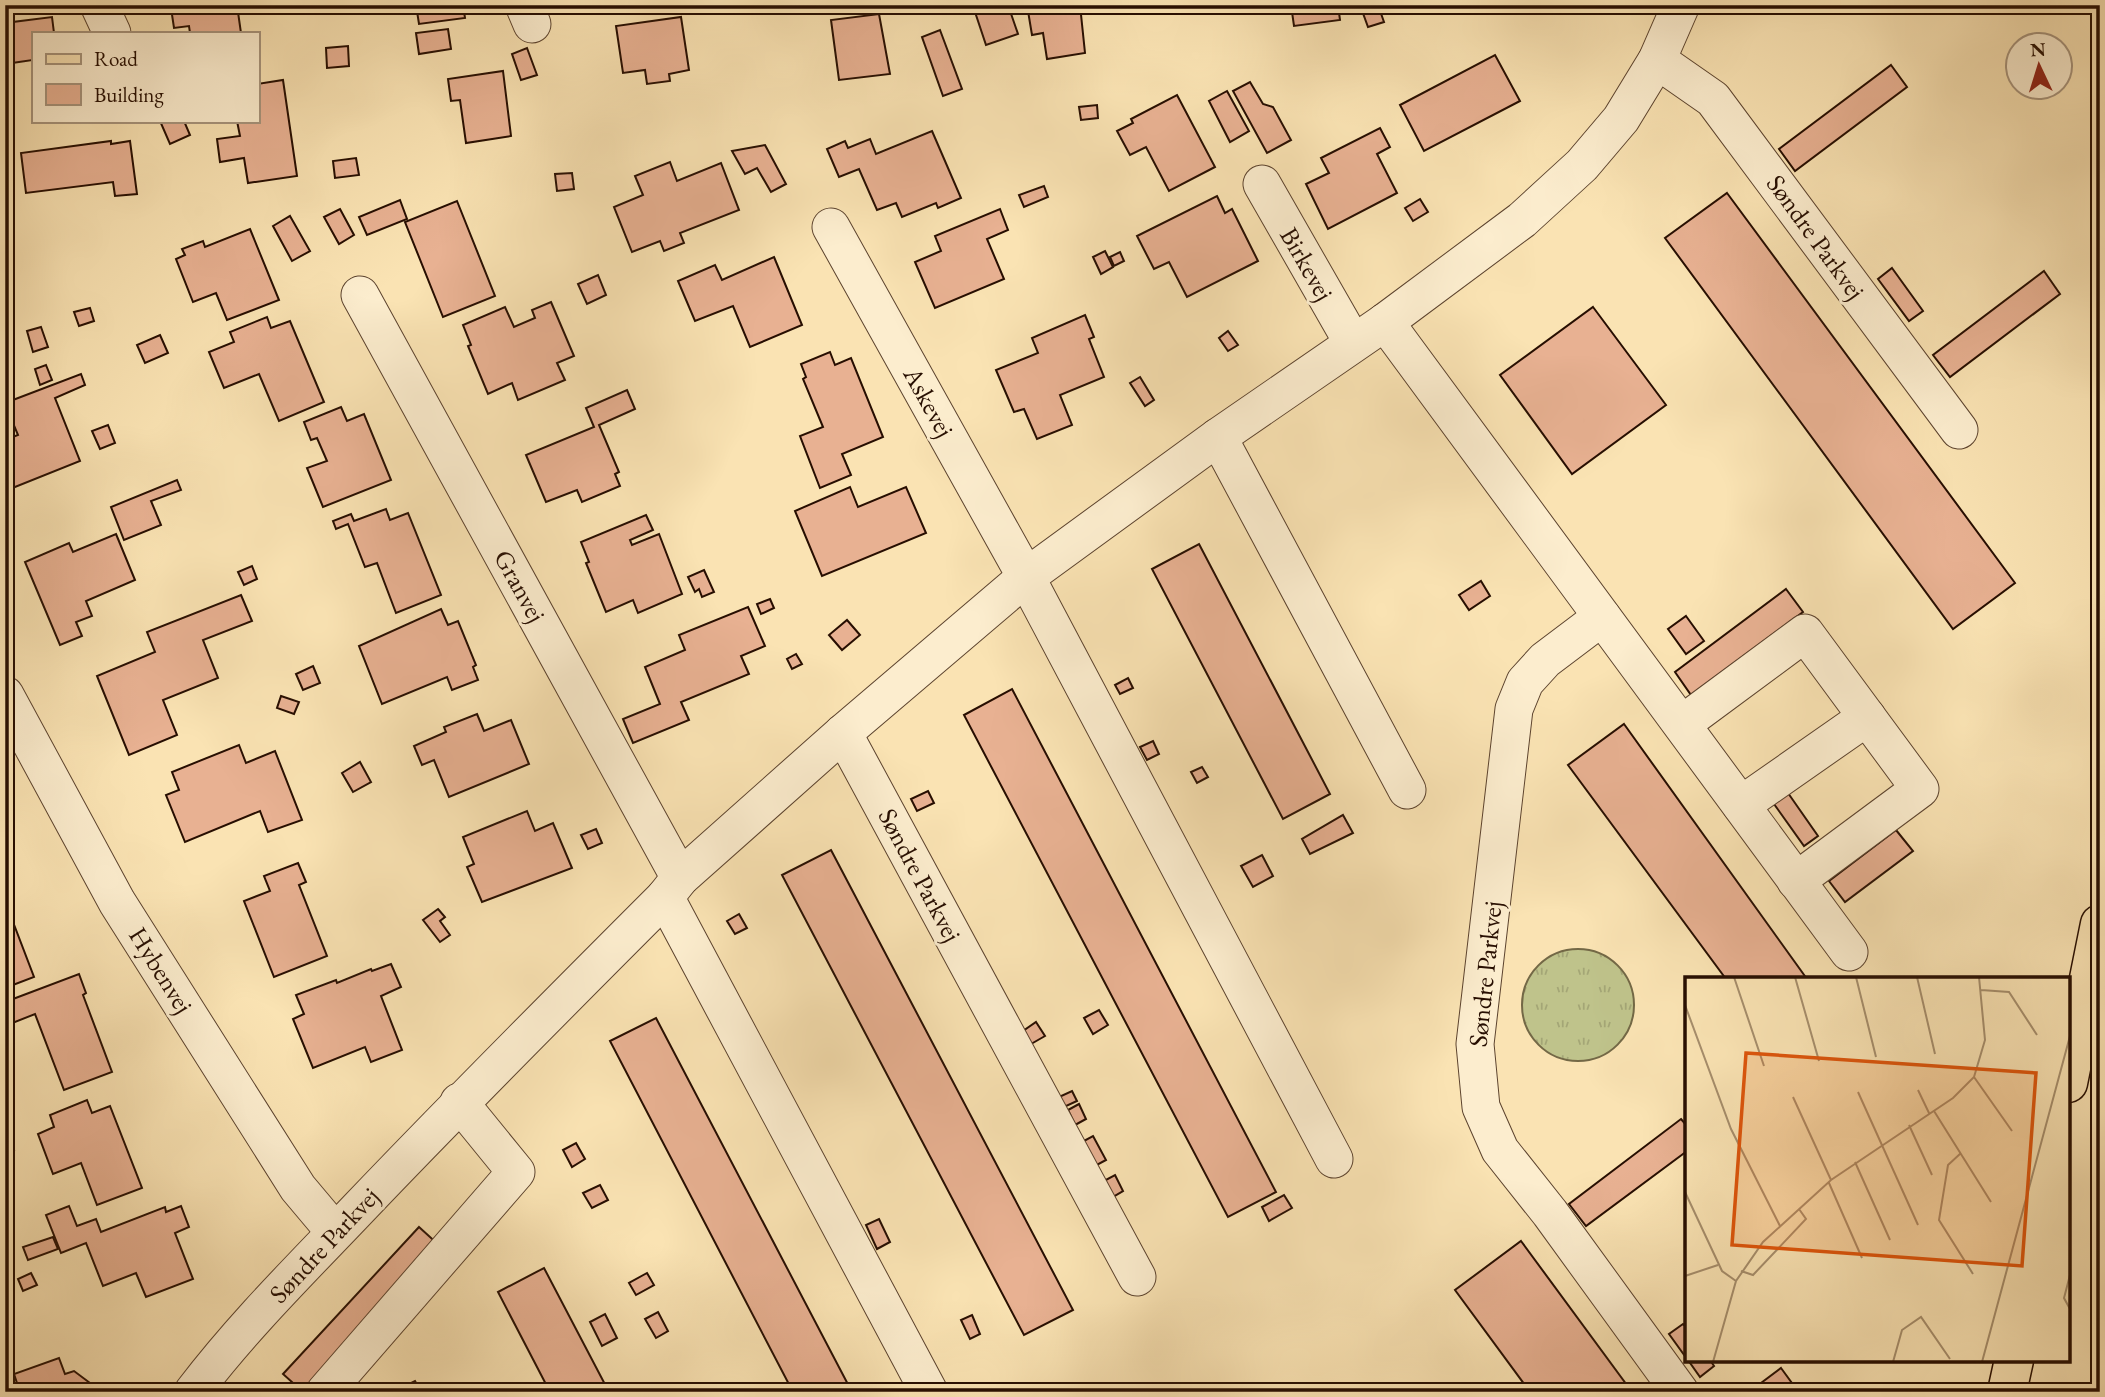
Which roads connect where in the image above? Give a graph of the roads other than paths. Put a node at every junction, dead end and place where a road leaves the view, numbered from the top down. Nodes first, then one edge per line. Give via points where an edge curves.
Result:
1 (99, 5) edge
2 (1681, 5) edge
3 (112, 32) edge
4 (1657, 60) junction
5 (1262, 184) dead end
6 (831, 227) dead end
7 (360, 295) dead end
8 (1385, 322) junction
9 (1353, 343) junction
10 (1959, 430) dead end
11 (1218, 437) junction
12 (1026, 577) junction
13 (1602, 617) junction
14 (5, 695) edge
15 (1867, 717) junction
16 (1682, 724) junction
17 (843, 733) junction
18 (1407, 790) dead end
19 (1741, 805) junction
20 (1796, 881) junction
21 (672, 888) junction
22 (2100, 924) edge
23 (1849, 952) dead end
24 (2070, 1073) edge
25 (459, 1102) junction
26 (1334, 1159) dead end
27 (335, 1232) junction
28 (1137, 1276) dead end
29 (2014, 1362) edge
30 (193, 1392) edge
31 (325, 1392) edge
32 (929, 1392) edge
33 (1681, 1392) edge
34 (2007, 1392) edge

1 - 3 street
2 - 4 street, Søndre Parkvej
4 - 8 street, Søndre Parkvej via 1621,118 1582,165 1522,220
4 - 10 street, Søndre Parkvej via 1713,99
5 - 9 street, Birkevej
6 - 12 street, Askevej
7 - 21 street, Granvej
8 - 9 street, Søndre Parkvej
8 - 13 street
9 - 11 street, Søndre Parkvej
11 - 12 street, Søndre Parkvej
11 - 18 street
12 - 17 street, Søndre Parkvej
12 - 26 street
13 - 16 street
13 - 33 street, Søndre Parkvej via 1545,660 1525,682 1514,709 1475,1044 1481,1107 1500,1150
14 - 27 street, Hybenvej via 117,901 298,1188
15 - 16 street via 1805,633
15 - 19 street
15 - 20 street via 1920,789
16 - 19 street
17 - 21 street, Søndre Parkvej
17 - 28 street, Søndre Parkvej
19 - 20 street
20 - 23 street
21 - 25 street, Søndre Parkvej
21 - 32 street
22 - 24 main road
25 - 27 street, Søndre Parkvej
25 - 31 street via 516,1172
27 - 30 street, Søndre Parkvej via 219,1357
29 - 34 main road

